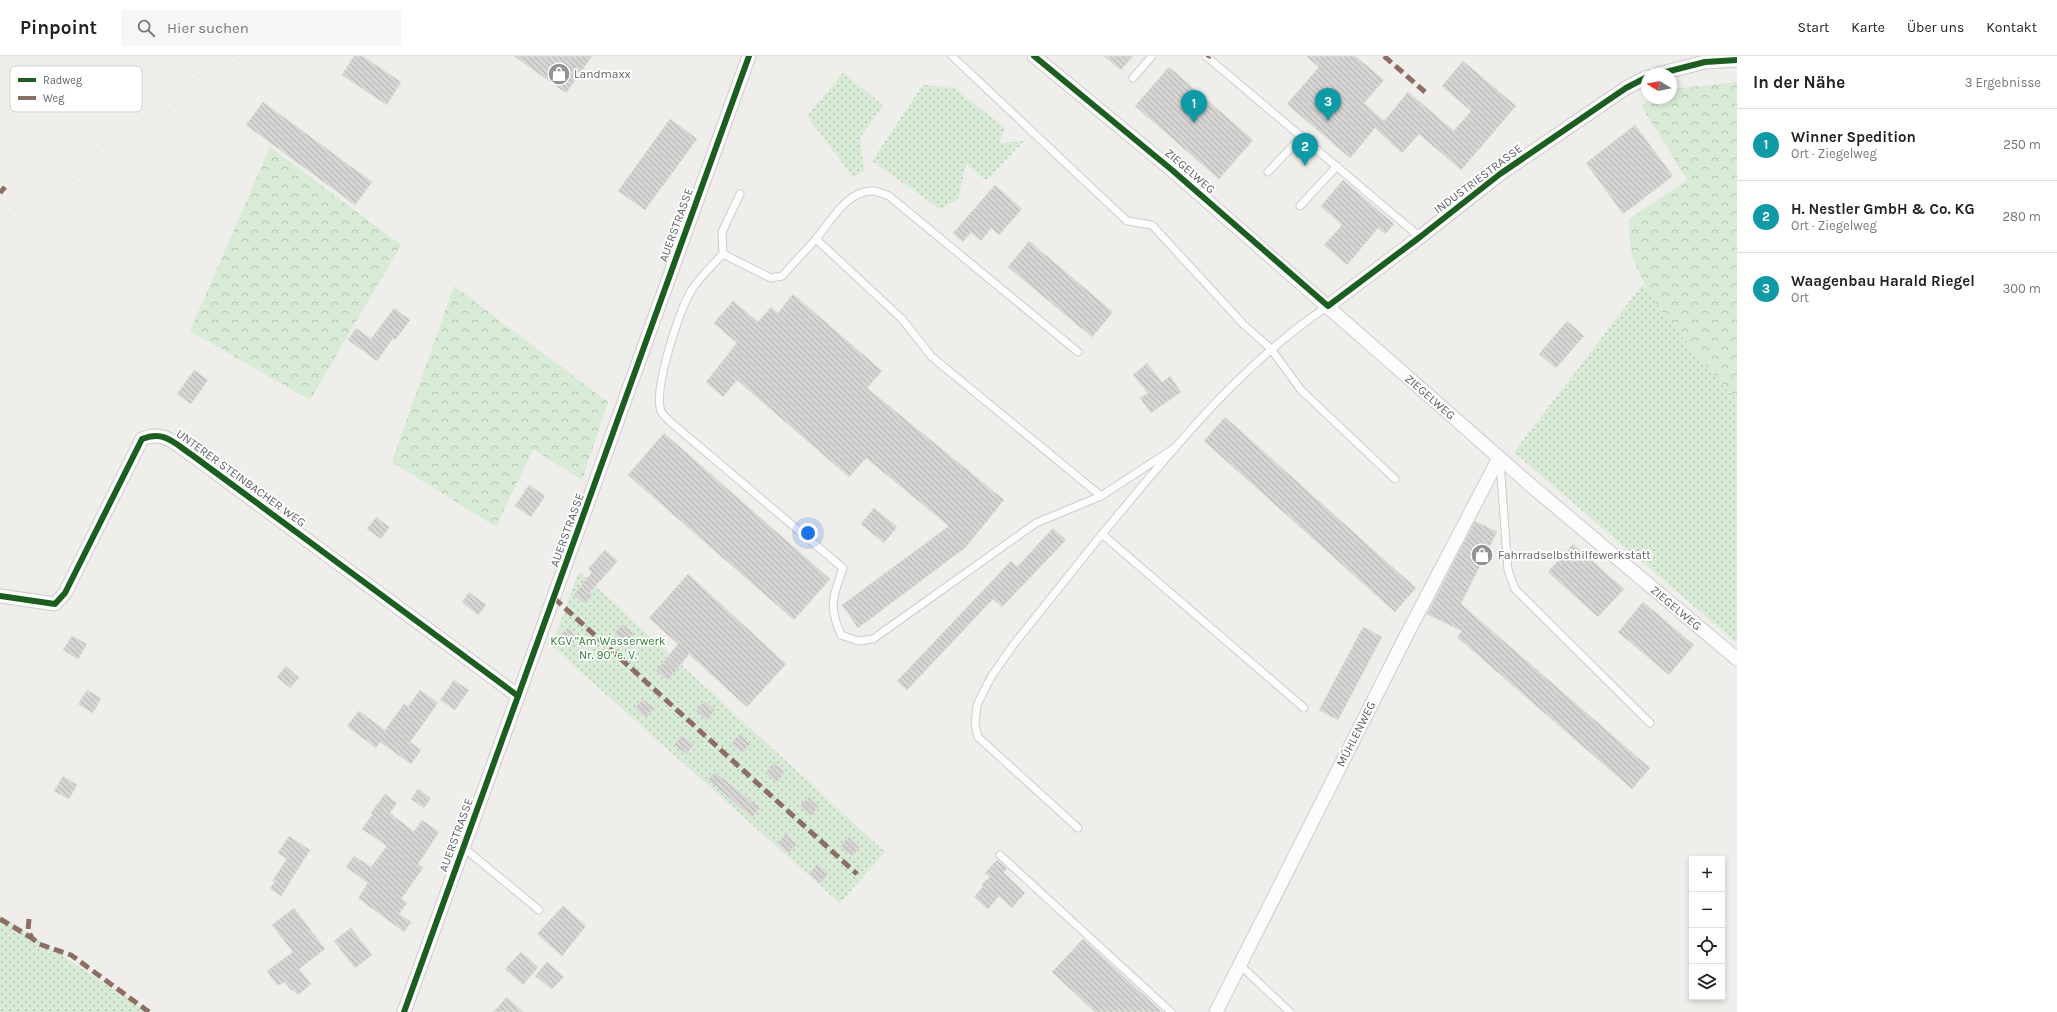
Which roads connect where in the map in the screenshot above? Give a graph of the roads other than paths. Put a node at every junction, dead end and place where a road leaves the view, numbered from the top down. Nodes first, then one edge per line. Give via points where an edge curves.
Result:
1 (750, 56) edge
2 (952, 56) edge
3 (1034, 56) edge
4 (1152, 56) edge
5 (1206, 56) edge
6 (1737, 60) edge
7 (1677, 69) edge
8 (1133, 78) dead end
9 (1641, 80) edge
10 (1302, 136) junction
11 (1337, 166) junction
12 (1268, 172) dead end
13 (740, 194) dead end
14 (1300, 206) dead end
15 (1420, 237) junction
16 (816, 239) junction
17 (723, 254) junction
18 (1328, 306) junction
19 (1271, 349) junction
20 (1078, 352) dead end
21 (1173, 450) junction
22 (1499, 458) junction
23 (1395, 478) dead end
24 (1101, 496) junction
25 (1102, 534) junction
26 (0, 596) edge
27 (1737, 659) edge
28 (518, 696) junction
29 (1304, 708) dead end
30 (1650, 723) dead end
31 (1078, 828) dead end
32 (464, 848) junction
33 (1000, 855) dead end
34 (539, 910) dead end
35 (1240, 966) junction
36 (404, 1012) edge
37 (1171, 1012) edge
38 (1216, 1012) edge
39 (1290, 1012) edge

1 - 28 street, AUERSTRASSE
2 - 19 lane via 1127,221 1152,225 1244,325
3 - 18 street, ZIEGELWEG via 1172,170
4 - 8 lane
5 - 10 lane
6 - 7 street via 1706,62
9 - 15 street, INDUSTRIESTRASSE via 1500,174
10 - 11 lane
10 - 12 lane
11 - 14 lane
11 - 15 lane
13 - 17 lane via 722,232
15 - 18 street, INDUSTRIESTRASSE
16 - 17 lane via 782,276 771,278
16 - 20 lane via 846,202 858,194 873,191 889,196
16 - 24 lane via 902,319 932,357
17 - 24 lane via 701,276 684,307 667,351 661,411 674,425 843,568 833,597 833,617 840,635 858,641 873,639 1036,523
18 - 19 lane
18 - 22 street, ZIEGELWEG
19 - 21 lane
19 - 23 lane via 1301,390
21 - 24 lane
21 - 25 lane
22 - 27 street, ZIEGELWEG
22 - 30 lane via 1508,570 1515,589
22 - 35 street, MÜHLENWEG via 1400,647
25 - 29 lane
25 - 31 lane via 1014,644 991,677 977,705 975,724 978,737
26 - 28 street, UNTERER STEINBACHER WEG via 54,604 65,593 142,439 162,435
28 - 32 street, AUERSTRASSE
32 - 34 lane
32 - 36 street, AUERSTRASSE
33 - 37 lane
35 - 38 street, MÜHLENWEG
35 - 39 lane

